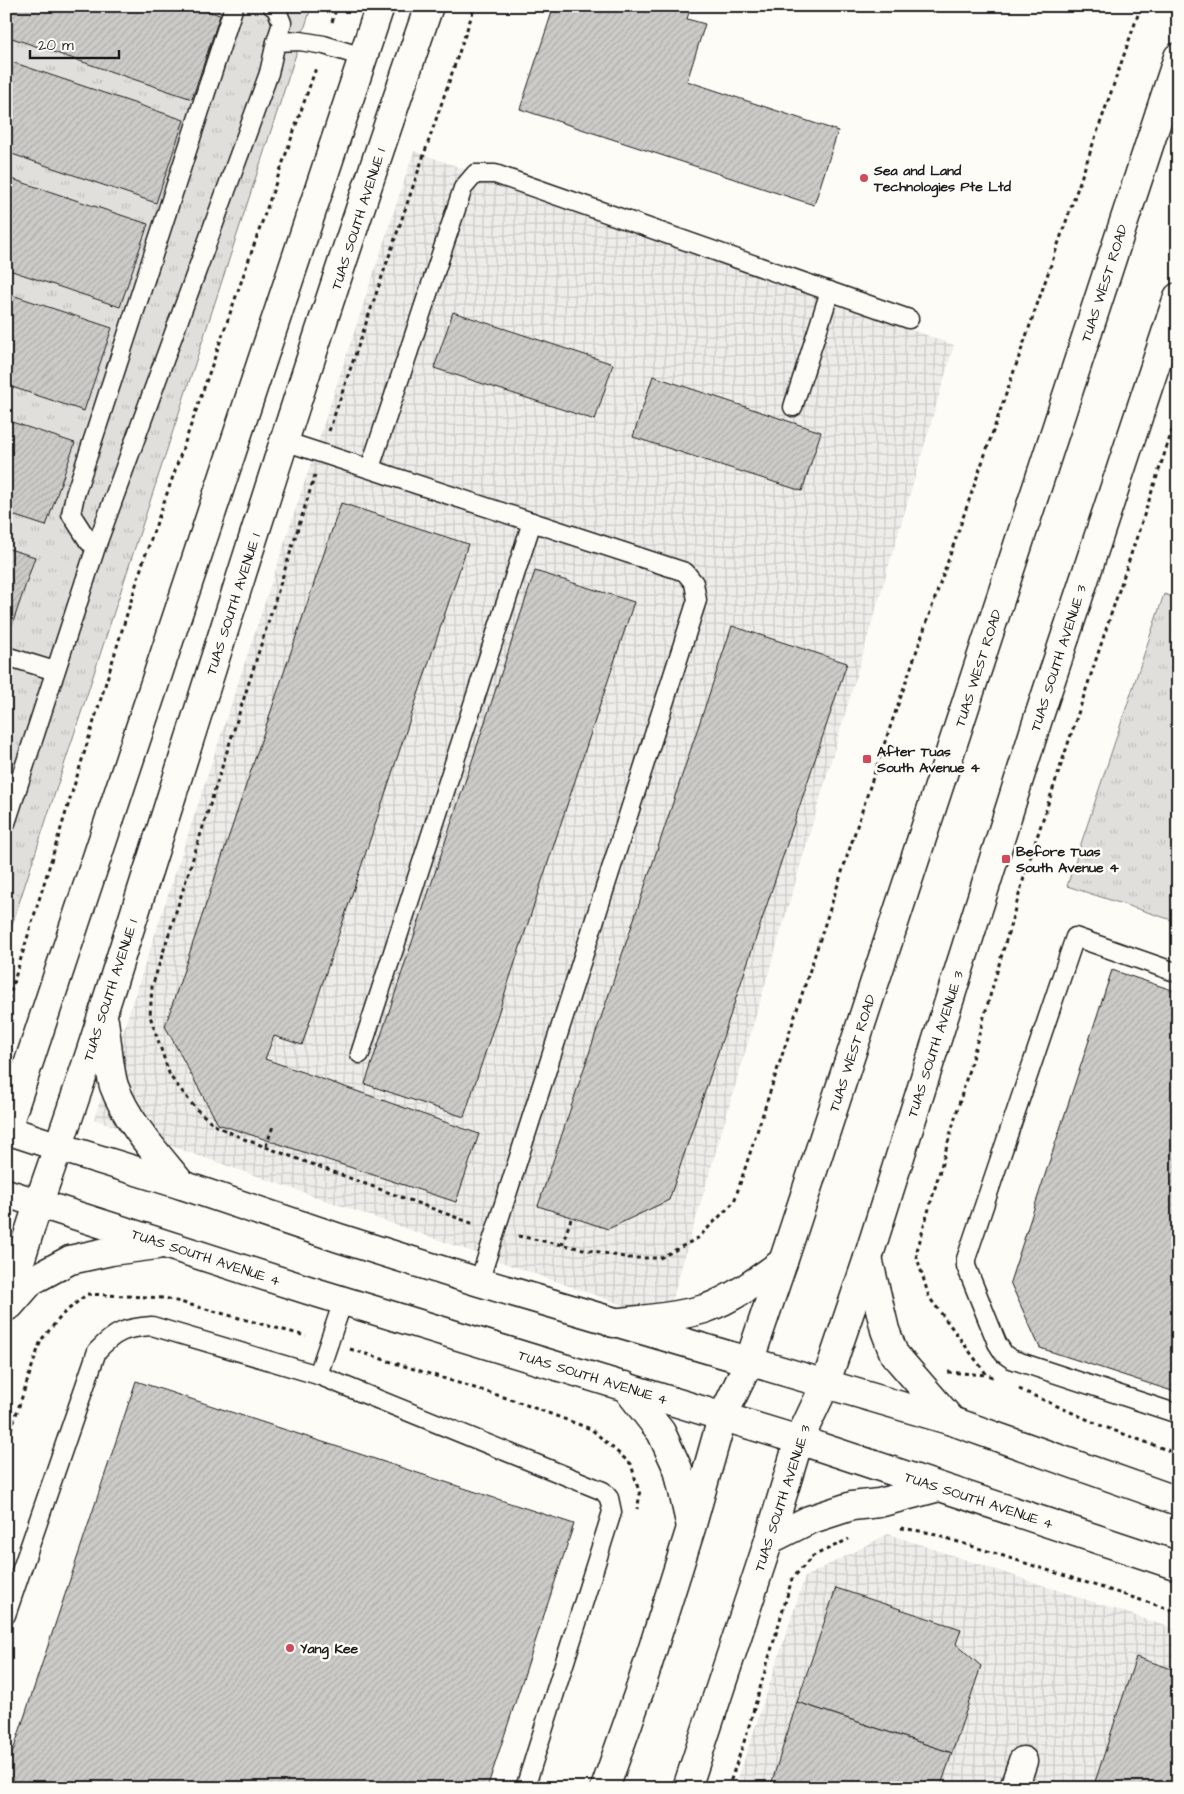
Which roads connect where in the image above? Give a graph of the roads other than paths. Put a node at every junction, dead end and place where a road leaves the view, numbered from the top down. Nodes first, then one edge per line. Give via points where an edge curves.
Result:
1 (234, 6) edge
2 (272, 6) edge
3 (380, 6) edge
4 (429, 6) edge
5 (276, 42) junction
6 (1178, 57) edge
7 (362, 58) junction
8 (830, 291) junction
9 (1178, 298) edge
10 (909, 319) dead end
11 (794, 407) dead end
12 (284, 440) junction
13 (370, 468) junction
14 (532, 522) junction
15 (97, 544) junction
16 (6, 656) edge
17 (55, 671) junction
18 (6, 823) edge
19 (1178, 973) edge
20 (103, 1015) junction
21 (360, 1054) dead end
22 (7, 1131) edge
23 (59, 1147) junction
24 (182, 1185) junction
25 (6, 1193) edge
26 (39, 1203) junction
27 (166, 1244) junction
28 (868, 1258) junction
29 (783, 1262) junction
30 (479, 1282) junction
31 (344, 1301) junction
32 (6, 1308) edge
33 (613, 1323) junction
34 (749, 1362) junction
35 (318, 1375) junction
36 (825, 1385) junction
37 (625, 1386) junction
38 (1178, 1414) edge
39 (722, 1418) junction
40 (952, 1421) junction
41 (798, 1440) junction
42 (939, 1487) junction
43 (1178, 1501) edge
44 (691, 1528) junction
45 (768, 1540) junction
46 (1178, 1566) edge
47 (6, 1615) edge
48 (1023, 1761) dead end
49 (525, 1788) edge
50 (605, 1788) edge
51 (687, 1788) edge
52 (1014, 1788) edge

1 - 15 lane via 75,495 71,514 89,542
2 - 5 lane via 282,23
3 - 7 main road
4 - 12 main road, TUAS SOUTH AVENUE 1
5 - 7 lane via 324,45
5 - 15 lane via 269,73
6 - 29 main road, TUAS WEST ROAD
7 - 22 main road
8 - 10 lane
8 - 11 lane
8 - 13 lane via 495,174 475,174 462,188
9 - 28 main road, TUAS SOUTH AVENUE 3 via 1035,729
12 - 13 lane
12 - 20 main road, TUAS SOUTH AVENUE 1
13 - 14 lane
14 - 21 lane
14 - 30 lane via 685,572 694,583 697,600
15 - 17 lane
16 - 17 lane
17 - 18 lane
19 - 38 lane via 1075,937 966,1259 997,1344 1004,1354
20 - 23 main road, TUAS SOUTH AVENUE 1
20 - 24 main road via 114,1085 146,1141
22 - 23 main road
23 - 24 main road
23 - 26 main road, TUAS SOUTH AVENUE 1
24 - 30 main road
25 - 26 main road, TUAS SOUTH AVENUE 4
26 - 27 main road, TUAS SOUTH AVENUE 4
26 - 32 main road, TUAS SOUTH AVENUE 1
27 - 31 main road, TUAS SOUTH AVENUE 4
27 - 32 main road via 70,1260 31,1281
28 - 36 main road, TUAS SOUTH AVENUE 3
28 - 40 main road via 894,1354
29 - 33 main road via 744,1289 705,1308 672,1316
29 - 34 main road, TUAS WEST ROAD
30 - 33 main road
31 - 35 lane
31 - 37 main road, TUAS SOUTH AVENUE 4
33 - 34 main road
34 - 36 main road
34 - 39 main road, TUAS WEST ROAD
35 - 47 lane via 152,1326 133,1327 110,1336 97,1351
35 - 49 lane via 602,1491 609,1498 612,1512
36 - 40 main road
36 - 41 main road, TUAS SOUTH AVENUE 3
37 - 39 main road, TUAS SOUTH AVENUE 4
37 - 44 main road via 661,1432 678,1470
39 - 41 main road, TUAS SOUTH AVENUE 4
39 - 44 main road
40 - 43 main road
41 - 42 main road, TUAS SOUTH AVENUE 4
41 - 45 main road, TUAS SOUTH AVENUE 3
42 - 45 main road via 852,1506 809,1520
42 - 46 main road, TUAS SOUTH AVENUE 4
44 - 50 main road
45 - 51 main road, TUAS SOUTH AVENUE 3
48 - 52 main road

